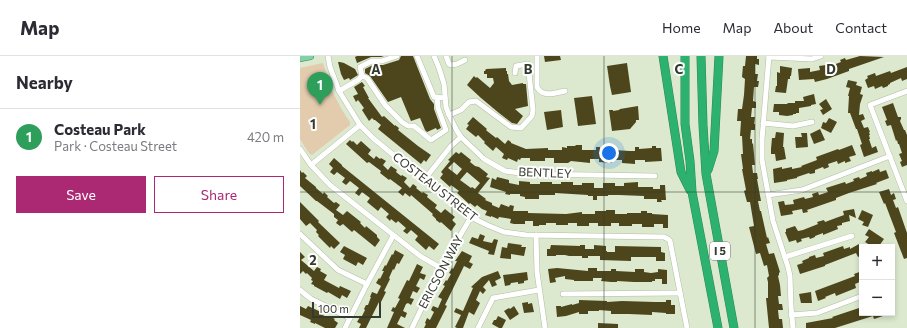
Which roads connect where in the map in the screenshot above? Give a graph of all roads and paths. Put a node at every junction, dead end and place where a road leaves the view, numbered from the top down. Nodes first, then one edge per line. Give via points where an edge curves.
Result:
1 (310, 56) edge
2 (328, 56) edge
3 (397, 56) edge
4 (417, 56) edge
5 (434, 56) edge
6 (446, 56) edge
7 (537, 56) edge
8 (663, 56) edge
9 (701, 56) edge
10 (720, 56) edge
11 (769, 56) edge
12 (821, 56) edge
13 (685, 57) edge
14 (300, 58) edge
15 (465, 60) dead end
16 (537, 62) junction
17 (528, 64) junction
18 (515, 73) dead end
19 (362, 76) junction
20 (339, 91) junction
21 (565, 91) dead end
22 (907, 91) edge
23 (437, 97) junction
24 (445, 98) junction
25 (449, 115) junction
26 (812, 122) dead end
27 (763, 123) junction
28 (360, 125) junction
29 (461, 137) junction
30 (300, 149) edge
31 (890, 156) junction
32 (311, 165) junction
33 (706, 174) junction
34 (655, 176) dead end
35 (424, 180) junction
36 (692, 192) junction
37 (768, 195) junction
38 (907, 201) edge
39 (471, 217) junction
40 (300, 234) edge
41 (536, 235) junction
42 (393, 236) junction
43 (852, 236) dead end
44 (784, 257) junction
45 (441, 268) junction
46 (366, 284) junction
47 (300, 290) edge
48 (539, 290) junction
49 (680, 293) junction
50 (563, 294) dead end
51 (859, 297) edge
52 (791, 316) junction
53 (350, 318) junction
54 (345, 328) edge
55 (412, 328) edge
56 (478, 328) edge
57 (545, 328) edge
58 (687, 328) edge
59 (718, 328) edge
60 (734, 328) edge
61 (793, 328) edge

1 - 14 main road
2 - 20 street, COSTEAU STREET
3 - 19 street via 372,61 360,67
4 - 23 street via 434,96
5 - 24 street, BENTLEY via 440,68
6 - 15 street via 451,65
7 - 16 street
8 - 36 highway via 681,172
9 - 33 highway, I 5
10 - 33 highway via 714,151
11 - 12 street via 812,59
11 - 27 street
13 - 36 highway, I 5 via 685,124
16 - 17 street
16 - 21 street via 539,90 546,94
17 - 18 street via 516,66
17 - 25 street via 533,110 532,116 521,128 511,127 476,101 469,102 461,110
19 - 20 street
19 - 23 street via 367,78 385,104 402,122 414,126 431,140 446,130
20 - 28 street, COSTEAU STREET
22 - 31 street via 870,105
23 - 24 street
24 - 25 street, BENTLEY
25 - 29 street, BENTLEY
26 - 27 street via 793,126
27 - 37 street via 762,160
28 - 32 street
28 - 35 street, COSTEAU STREET
29 - 34 street, BENTLEY via 484,158 505,171 529,174
29 - 35 street
30 - 32 street
31 - 37 street via 802,190
31 - 38 street
32 - 42 street via 330,185
33 - 60 highway, I 5
35 - 39 street, COSTEAU STREET
36 - 59 highway, I 5
37 - 44 street
39 - 41 street, COSTEAU STREET via 504,232
39 - 45 street, ERICSON WAY
40 - 46 street via 338,270
41 - 48 street
41 - 49 street, COSTEAU STREET via 664,237 670,241
42 - 45 street
42 - 46 street
43 - 44 street
44 - 52 street via 790,276
45 - 55 street, ERICSON WAY
46 - 53 street
47 - 53 street
48 - 56 street via 493,298
48 - 57 street
49 - 50 street
49 - 58 street
51 - 52 street via 817,313
52 - 61 street
53 - 54 street

